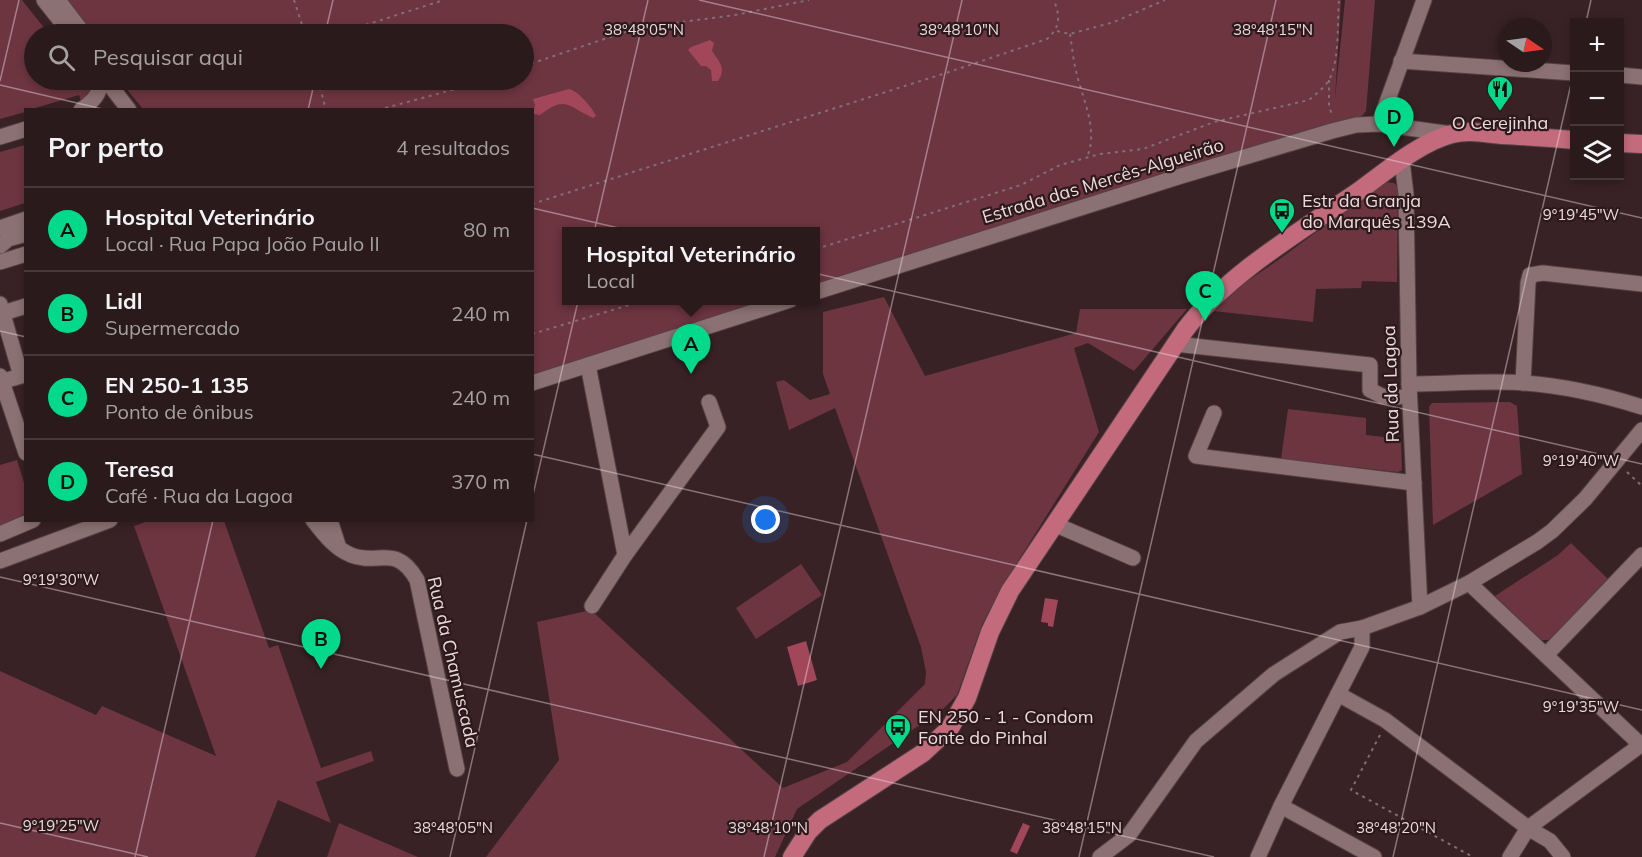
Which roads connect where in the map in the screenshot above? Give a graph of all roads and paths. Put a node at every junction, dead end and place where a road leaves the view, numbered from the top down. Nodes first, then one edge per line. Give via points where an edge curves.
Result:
1 (44, 0) edge
2 (58, 0) edge
3 (294, 0) edge
4 (444, 0) edge
5 (809, 0) edge
6 (1054, 0) edge
7 (1165, 0) edge
8 (1339, 0) edge
9 (1424, 0) edge
10 (63, 24) edge
11 (76, 24) edge
12 (302, 24) edge
13 (368, 24) edge
14 (1056, 31) junction
15 (1070, 34) junction
16 (1401, 62) junction
17 (534, 63) edge
18 (1570, 73) edge
19 (1624, 75) edge
20 (1642, 77) edge
21 (1329, 80) junction
22 (99, 90) edge
23 (114, 90) edge
24 (127, 90) edge
25 (321, 90) edge
26 (452, 90) edge
27 (84, 108) edge
28 (127, 108) edge
29 (140, 108) edge
30 (325, 108) edge
31 (385, 108) edge
32 (1379, 124) junction
33 (1405, 128) junction
34 (1338, 129) junction
35 (24, 130) edge
36 (1452, 134) junction
37 (0, 137) edge
38 (1570, 140) edge
39 (1624, 143) edge
40 (1642, 144) edge
41 (1408, 157) junction
42 (1087, 158) junction
43 (534, 203) edge
44 (24, 220) edge
45 (0, 228) edge
46 (24, 234) edge
47 (0, 246) edge
48 (820, 248) edge
49 (24, 255) edge
50 (0, 262) edge
51 (1642, 284) edge
52 (820, 291) edge
53 (629, 305) edge
54 (774, 305) edge
55 (24, 306) edge
56 (1, 308) edge
57 (534, 333) edge
58 (1175, 344) junction
59 (588, 365) junction
60 (1, 380) edge
61 (534, 382) edge
62 (1523, 383) junction
63 (1409, 384) junction
64 (1399, 397) dead end
65 (709, 402) dead end
66 (1642, 407) edge
67 (1214, 413) dead end
68 (1642, 430) edge
69 (24, 447) edge
70 (1616, 461) junction
71 (1414, 483) junction
72 (1642, 486) edge
73 (28, 522) edge
74 (105, 522) edge
75 (315, 522) edge
76 (331, 522) edge
77 (1054, 524) junction
78 (0, 534) edge
79 (339, 548) junction
80 (625, 555) junction
81 (1642, 555) edge
82 (1133, 558) dead end
83 (0, 561) edge
84 (1469, 583) junction
85 (592, 606) dead end
86 (1420, 607) junction
87 (1362, 628) junction
88 (1546, 655) junction
89 (1338, 694) junction
90 (1387, 722) junction
91 (1641, 745) edge
92 (458, 769) dead end
93 (1281, 806) junction
94 (1528, 828) junction
95 (792, 857) edge
96 (1100, 857) edge
97 (1258, 857) edge
98 (1374, 857) edge
99 (1473, 857) edge
100 (1510, 857) edge
101 (1563, 857) edge

1 - 10 street
2 - 11 street
3 - 12 path
4 - 13 path
5 - 17 path via 638,28
6 - 14 path via 1059,21
7 - 15 path via 1114,22
8 - 21 path
9 - 16 street
14 - 15 path
14 - 43 path via 1047,39 949,72
15 - 42 path via 1091,127 1092,146
16 - 18 street
16 - 32 street
19 - 20 street
21 - 34 path via 1329,106
21 - 42 path via 1309,100 1214,122 1143,149
22 - 27 street
23 - 28 street
24 - 29 street
25 - 30 path
26 - 31 path
32 - 33 street, Estrada das Mercês-Algueirão
32 - 34 street, Estrada das Mercês-Algueirão
33 - 36 street, Estrada das Mercês-Algueirão
33 - 41 street, Rua da Lagoa via 1412,140
34 - 52 street, Estrada das Mercês-Algueirão
35 - 37 street
36 - 38 main road
36 - 41 main road
39 - 40 main road
41 - 58 main road via 1222,289
41 - 63 street, Rua da Lagoa
42 - 48 path via 1060,165 1021,185
44 - 45 street
46 - 47 street
49 - 50 street
51 - 62 street via 1543,273 1530,275
53 - 57 path
54 - 59 street
55 - 56 street
56 - 60 street via 21,376
58 - 64 street via 1370,365 1370,390 1382,396
58 - 77 main road
59 - 61 street
59 - 80 street
60 - 69 street
62 - 63 street
62 - 66 street via 1570,388
63 - 71 street, Rua da Lagoa
65 - 80 street via 718,427
67 - 71 street via 1196,456
68 - 70 street
70 - 72 path
70 - 84 street via 1552,531
71 - 86 street, Rua da Lagoa
73 - 78 street
74 - 83 street
75 - 79 street, Rua da Chamuscada
76 - 79 street
77 - 82 street
77 - 95 main road via 1010,591 990,632 967,698 950,728 923,753 820,820
79 - 92 street, Rua da Chamuscada via 355,557 397,560 412,570
80 - 85 street
81 - 88 street
84 - 86 street
84 - 88 street
86 - 87 street
87 - 89 street via 1362,647
87 - 96 street via 1340,632 1274,674 1196,741 1129,835
88 - 91 street
89 - 90 street
89 - 93 street
90 - 94 street
90 - 99 path via 1351,790
91 - 94 street
93 - 97 street
93 - 98 street
94 - 100 street
94 - 101 street via 1550,841

